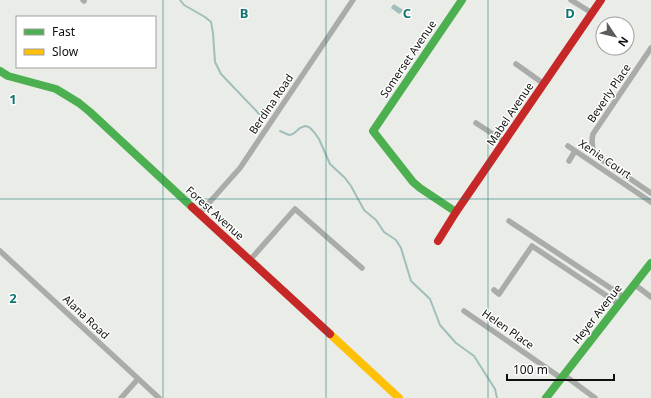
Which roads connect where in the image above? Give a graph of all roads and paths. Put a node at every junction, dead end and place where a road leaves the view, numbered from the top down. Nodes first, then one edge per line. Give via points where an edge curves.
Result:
1 (353, 0) edge
2 (462, 0) edge
3 (571, 0) edge
4 (601, 0) edge
5 (592, 14) junction
6 (651, 48) edge
7 (516, 64) dead end
8 (0, 71) edge
9 (544, 84) junction
10 (476, 123) dead end
11 (505, 142) junction
12 (568, 146) dead end
13 (575, 151) junction
14 (569, 161) dead end
15 (651, 193) edge
16 (651, 202) edge
17 (456, 212) junction
18 (200, 213) junction
19 (510, 221) dead end
20 (438, 241) dead end
21 (0, 251) edge
22 (250, 260) junction
23 (651, 263) edge
24 (362, 268) dead end
25 (634, 284) junction
26 (494, 290) dead end
27 (624, 297) junction
28 (651, 297) edge
29 (618, 304) junction
30 (464, 311) dead end
31 (563, 376) junction
32 (138, 379) junction
33 (121, 398) edge
34 (159, 398) edge
35 (399, 398) edge
36 (546, 398) edge
37 (595, 398) edge

1 - 18 street, Berdina Road via 240,168
2 - 17 street, Somerset Avenue via 373,131 413,182
3 - 5 street
4 - 5 street, Mabel Avenue
5 - 9 street, Mabel Avenue
6 - 15 street, Beverly Place via 593,134 592,147 595,155
7 - 9 street
8 - 18 street, Forest Avenue via 8,76 56,89 79,103
9 - 11 street, Mabel Avenue
10 - 11 street
11 - 17 street, Mabel Avenue
12 - 13 street, Xenie Court
13 - 14 street
13 - 16 street, Xenie Court
17 - 20 street, Mabel Avenue
18 - 22 street, Forest Avenue
19 - 27 street
21 - 32 street, Alana Road
22 - 24 street via 295,209
22 - 35 street, Forest Avenue
23 - 25 street, Heyer Avenue
25 - 27 street, Heyer Avenue
25 - 28 street
26 - 29 street via 499,294 532,246
27 - 29 street, Heyer Avenue
29 - 31 street, Heyer Avenue
30 - 31 street, Helen Place
31 - 36 street, Heyer Avenue
31 - 37 street, Helen Place
32 - 33 street
32 - 34 street, Alana Road

